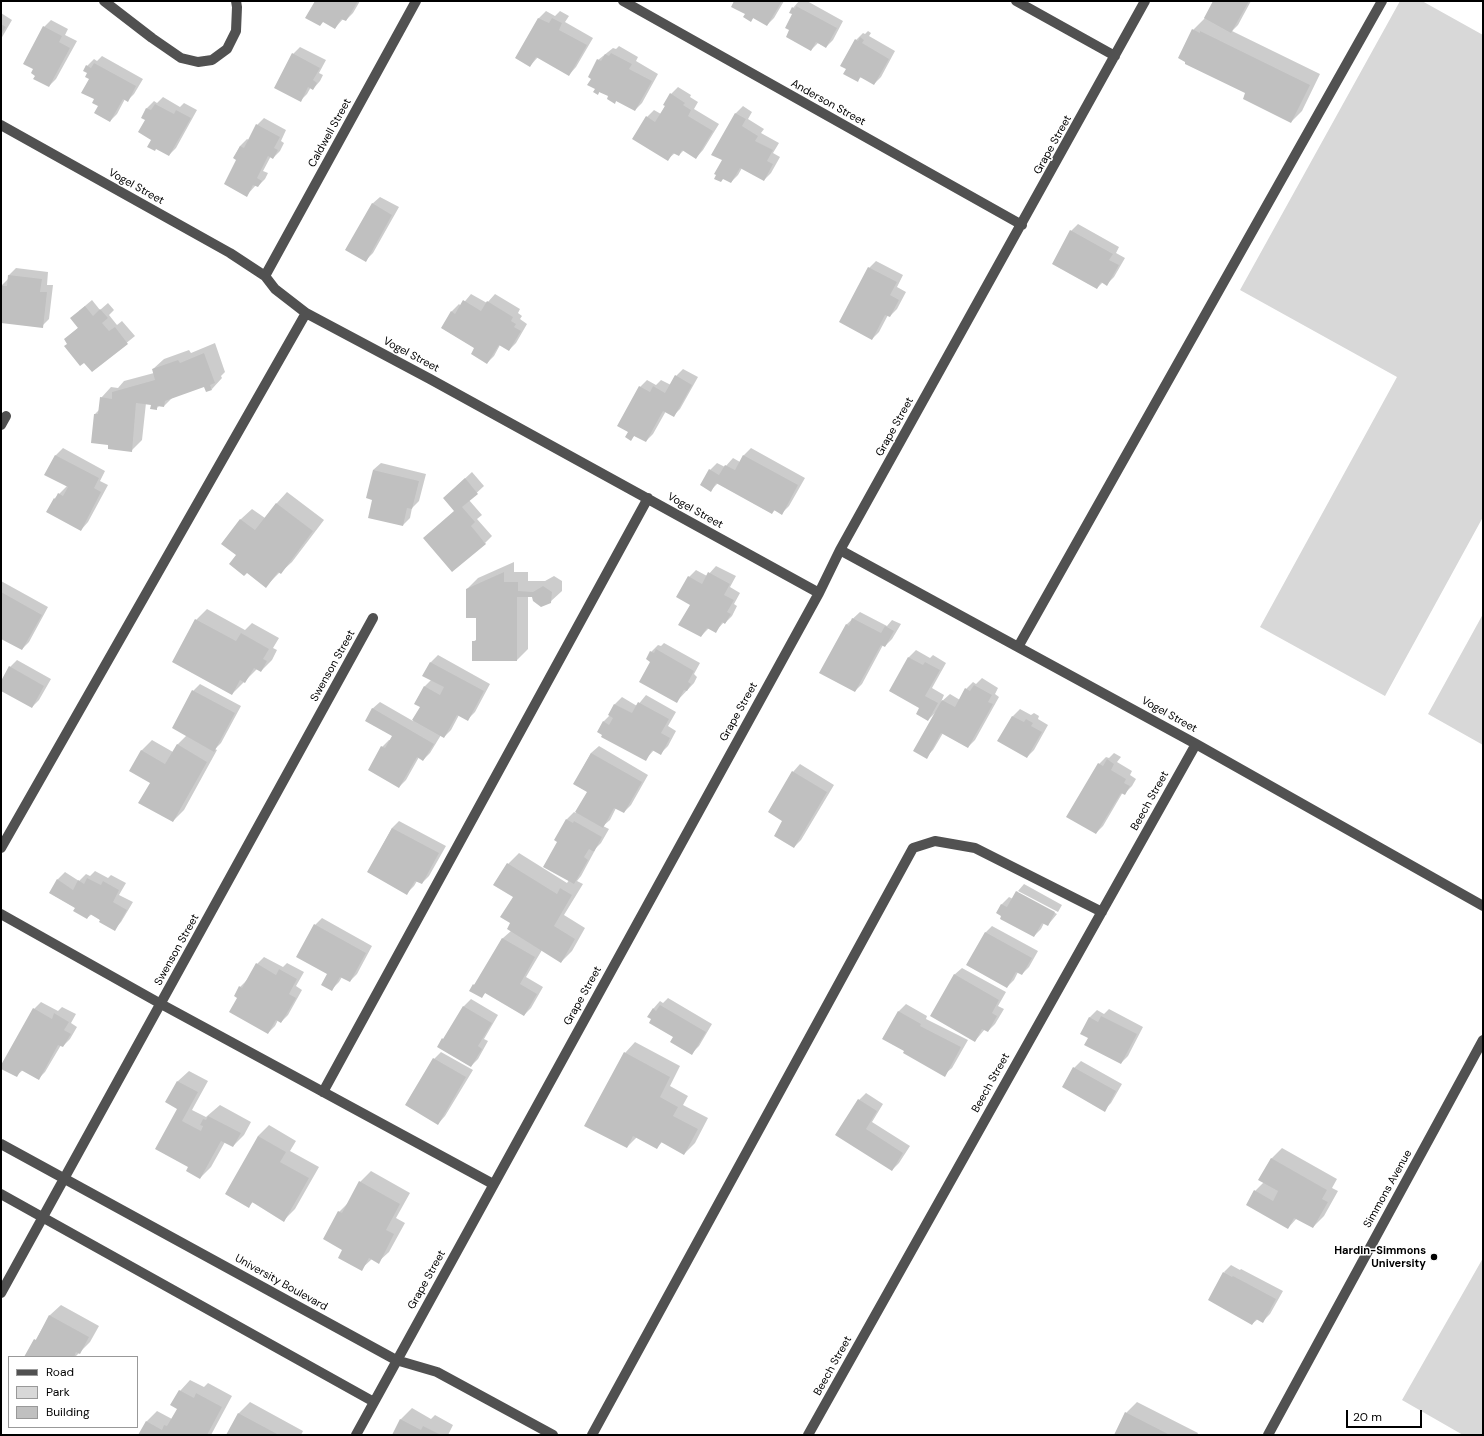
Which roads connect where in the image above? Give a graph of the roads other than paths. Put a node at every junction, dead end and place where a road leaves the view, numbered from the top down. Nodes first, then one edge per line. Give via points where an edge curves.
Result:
1 (104, 1) edge
2 (236, 1) edge
3 (416, 1) edge
4 (623, 1) edge
5 (1016, 1) edge
6 (1145, 1) edge
7 (1382, 1) edge
8 (1115, 56) junction
9 (1, 125) edge
10 (1022, 225) junction
11 (265, 276) junction
12 (306, 313) junction
13 (648, 498) junction
14 (840, 550) junction
15 (818, 592) junction
16 (373, 618) dead end
17 (1018, 647) junction
18 (1196, 744) junction
19 (1, 848) edge
20 (1483, 906) edge
21 (1102, 912) junction
22 (1, 914) edge
23 (161, 1004) junction
24 (1483, 1040) edge
25 (324, 1092) junction
26 (1, 1144) edge
27 (65, 1179) junction
28 (493, 1184) junction
29 (1, 1194) edge
30 (43, 1216) junction
31 (1, 1293) edge
32 (396, 1360) junction
33 (374, 1402) junction
34 (356, 1435) edge
35 (553, 1435) edge
36 (592, 1435) edge
37 (808, 1435) edge
38 (1268, 1435) edge

1 - 2 street via 181,58 198,62 212,60 228,49 236,31
3 - 11 street, Caldwell Street
4 - 10 street, Anderson Street
5 - 8 street
6 - 8 street, Grape Street
7 - 17 street
8 - 10 street, Grape Street
9 - 11 street, Vogel Street via 230,253
10 - 14 street, Grape Street
11 - 12 street, Vogel Street via 275,289
12 - 13 street, Vogel Street
12 - 19 street
13 - 15 street, Vogel Street
13 - 25 street
14 - 15 street, Grape Street
14 - 17 street, Vogel Street
15 - 28 street, Grape Street
16 - 23 street, Swenson Street
17 - 18 street, Vogel Street
18 - 20 street, Vogel Street
18 - 21 street, Beech Street
21 - 36 street via 975,848 935,841 913,848
21 - 37 street, Beech Street
22 - 23 street
23 - 25 street
23 - 27 street, Swenson Street
24 - 38 street, Simmons Avenue
25 - 28 street
26 - 27 street, University Boulevard
27 - 30 street, Swenson Street
27 - 32 street, University Boulevard
28 - 32 street, Grape Street
29 - 30 street
30 - 31 street, Swenson Street
30 - 33 street
32 - 33 street, Grape Street
32 - 35 street, University Boulevard via 436,1372
33 - 34 street, Grape Street

